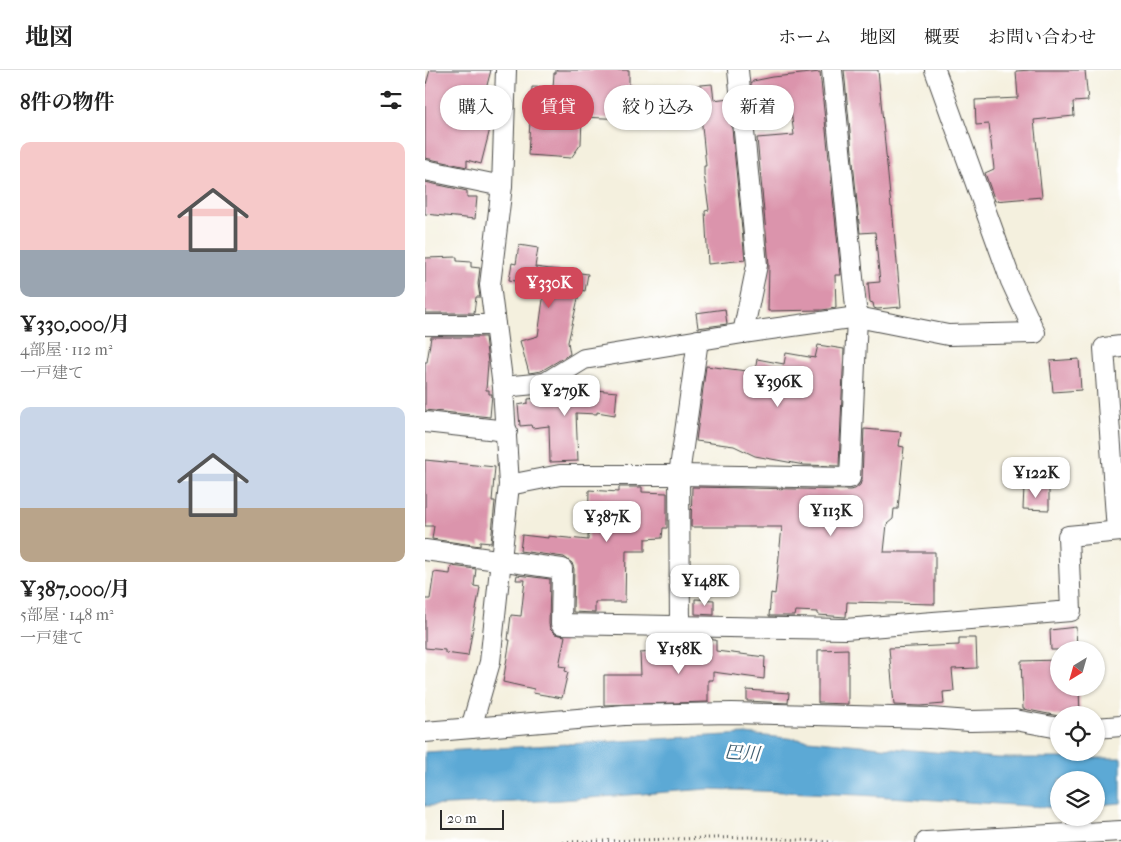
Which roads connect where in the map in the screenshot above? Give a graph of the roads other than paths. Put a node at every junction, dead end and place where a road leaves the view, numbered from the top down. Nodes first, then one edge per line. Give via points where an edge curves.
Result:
1 (506, 70) edge
2 (738, 70) edge
3 (832, 70) edge
4 (935, 70) edge
5 (425, 170) edge
6 (502, 186) junction
7 (857, 317) junction
8 (425, 325) edge
9 (495, 325) junction
10 (743, 333) junction
11 (698, 340) junction
12 (1121, 346) edge
13 (503, 387) junction
14 (425, 422) edge
15 (507, 431) junction
16 (679, 475) junction
17 (509, 484) junction
18 (1119, 531) edge
19 (425, 550) edge
20 (502, 560) junction
21 (680, 626) junction
22 (1050, 726) edge
23 (1121, 726) edge
24 (1105, 727) edge
25 (471, 728) junction
26 (425, 732) edge
27 (1121, 831) edge
28 (926, 842) edge

1 - 6 street
2 - 10 street via 757,265
3 - 7 street
4 - 7 street via 1011,281 1035,333 948,335
5 - 6 street
6 - 9 street via 490,285
7 - 10 street
7 - 16 street via 850,478
8 - 9 street
9 - 13 street
10 - 11 street
11 - 13 street via 584,359 545,384
11 - 16 street
12 - 18 street via 1104,348
13 - 15 street
14 - 15 street
15 - 17 street
16 - 17 street via 560,474
16 - 21 street
17 - 20 street
18 - 21 street via 1068,536 1071,611 845,629
19 - 20 street
20 - 21 street via 562,568 561,624
20 - 25 street via 490,662
22 - 25 street via 1015,720 732,713 624,715
23 - 24 street
25 - 26 street
27 - 28 street

